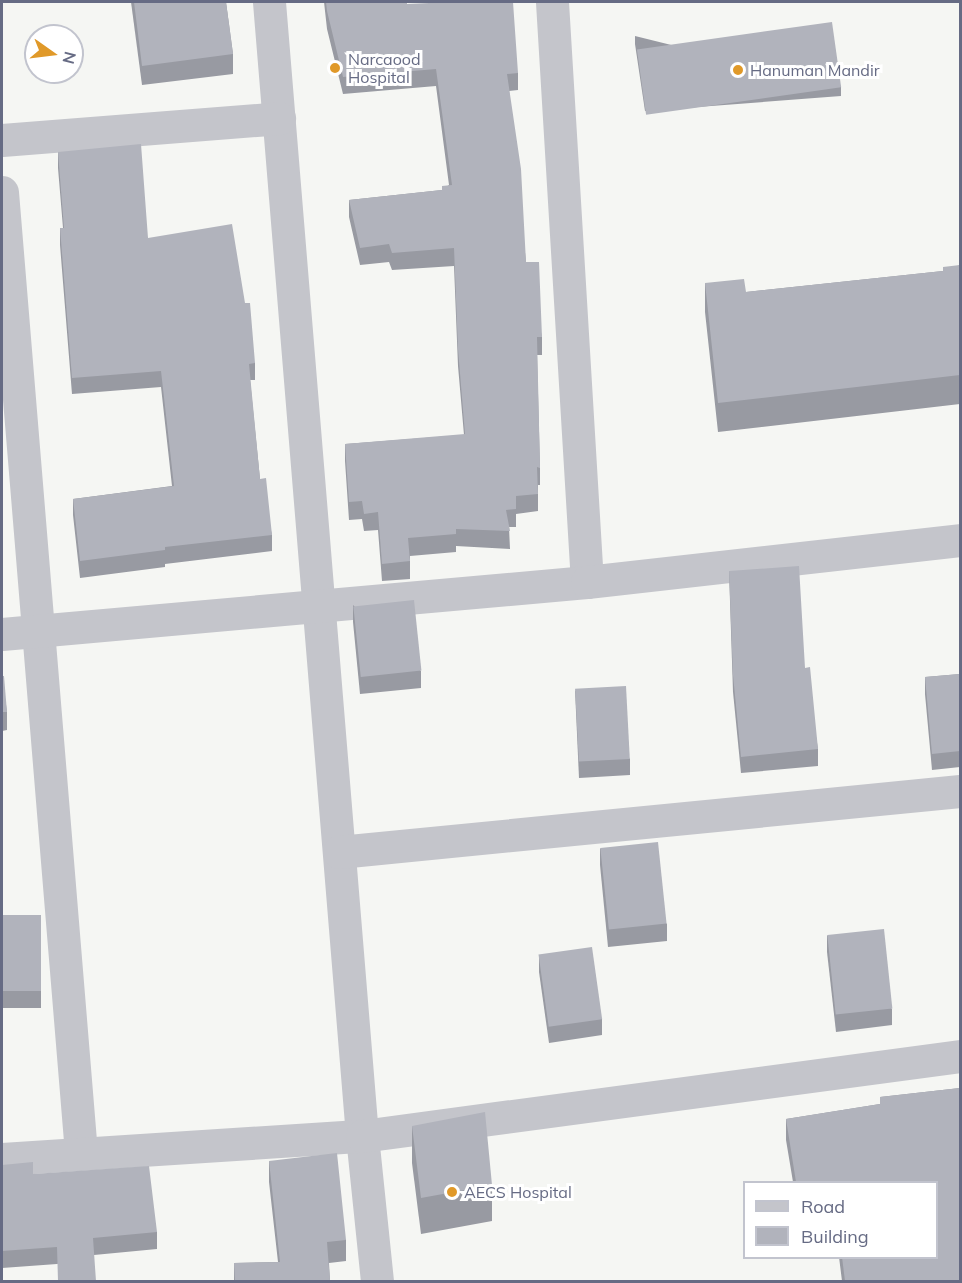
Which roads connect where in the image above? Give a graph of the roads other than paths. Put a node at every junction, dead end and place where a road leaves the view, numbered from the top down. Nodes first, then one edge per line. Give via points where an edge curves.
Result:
1 (269, 2) edge
2 (552, 2) edge
3 (279, 118) junction
4 (2, 140) edge
5 (2, 192) edge
6 (960, 540) edge
7 (587, 582) junction
8 (318, 604) junction
9 (37, 630) junction
10 (2, 634) edge
11 (960, 790) edge
12 (339, 852) junction
13 (960, 1056) edge
14 (362, 1136) junction
15 (81, 1152) junction
16 (2, 1159) edge
17 (377, 1281) edge

1 - 3 street
2 - 7 street
3 - 4 street
3 - 8 street
5 - 9 street
6 - 7 street
7 - 8 street
8 - 9 street
8 - 12 street
9 - 10 street
9 - 15 street
11 - 12 street
12 - 14 street
13 - 14 street
14 - 15 street
14 - 17 street
15 - 16 street

